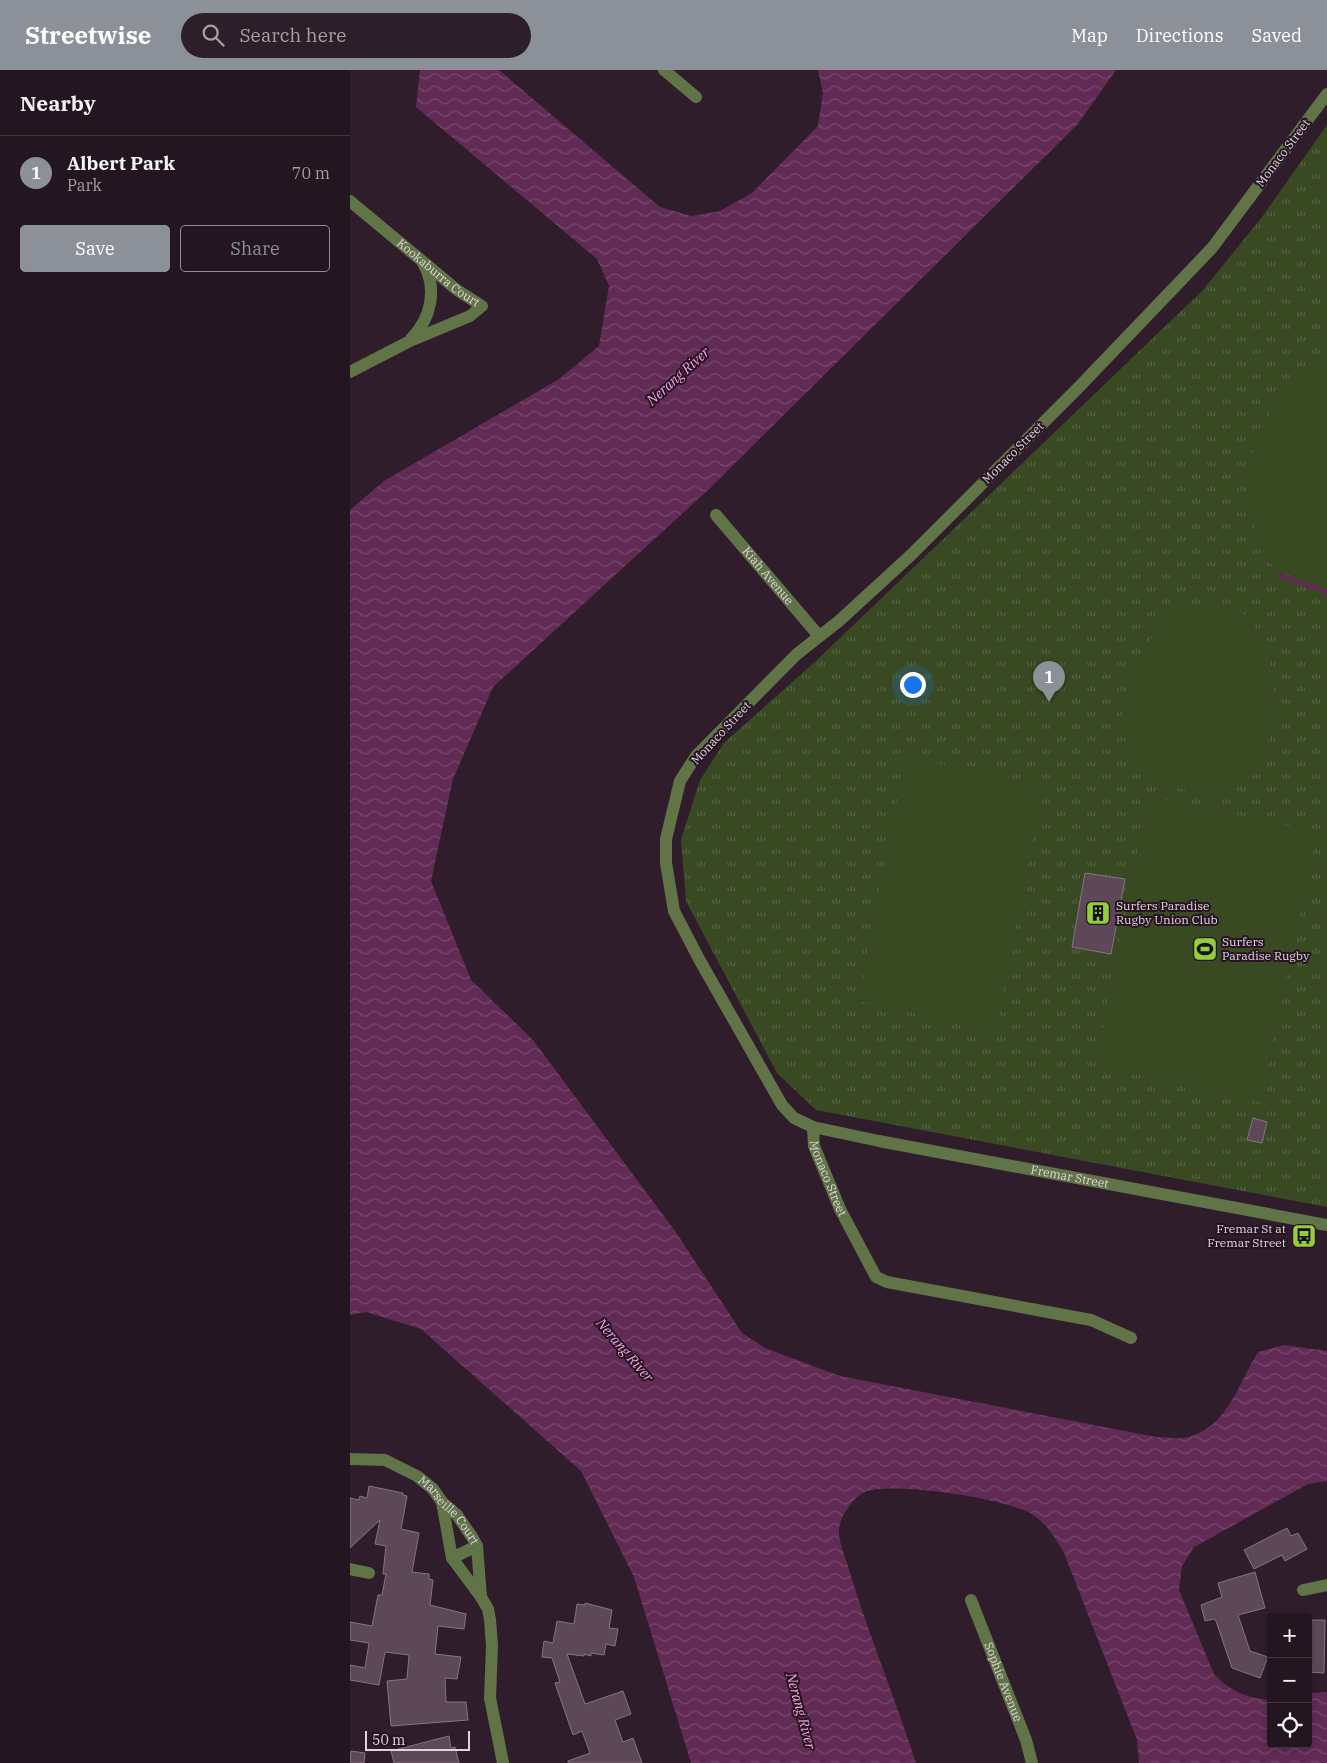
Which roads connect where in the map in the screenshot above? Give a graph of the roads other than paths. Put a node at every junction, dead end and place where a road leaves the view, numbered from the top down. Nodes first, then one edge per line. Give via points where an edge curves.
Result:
1 (664, 70) edge
2 (1327, 94) edge
3 (696, 97) dead end
4 (352, 204) edge
5 (418, 258) junction
6 (410, 340) junction
7 (350, 372) edge
8 (716, 515) dead end
9 (819, 636) junction
10 (813, 1127) junction
11 (1327, 1225) edge
12 (1131, 1338) dead end
13 (350, 1458) edge
14 (442, 1502) junction
15 (477, 1546) junction
16 (452, 1558) junction
17 (350, 1570) edge
18 (369, 1573) dead end
19 (1327, 1585) edge
20 (1303, 1590) dead end
21 (481, 1596) junction
22 (971, 1600) dead end
23 (503, 1763) edge
24 (1032, 1763) edge

1 - 3 street
2 - 9 street, Monaco Street via 1212,248 918,548
4 - 5 street, Kookaburra Court
5 - 6 street via 429,277 431,299 423,324
5 - 6 street, Kookaburra Court via 482,306 466,317
6 - 7 street, Kookaburra Court
8 - 9 street, Kiah Avenue
9 - 10 street, Monaco Street via 696,756 680,781 666,838 666,862 674,911 698,959 782,1104 794,1118
10 - 11 street, Fremar Street
10 - 12 street, Monaco Street via 814,1146 840,1209 876,1277 887,1282 1091,1320
13 - 14 street, Marseille Court via 366,1457 400,1466 433,1489
14 - 15 street, Marseille Court via 468,1528
14 - 16 street
15 - 16 street
15 - 21 street, Marseille Court
16 - 21 street
17 - 18 street
19 - 20 street
21 - 23 street, Marseille Court via 490,1620 490,1698
22 - 24 street, Sophie Avenue

